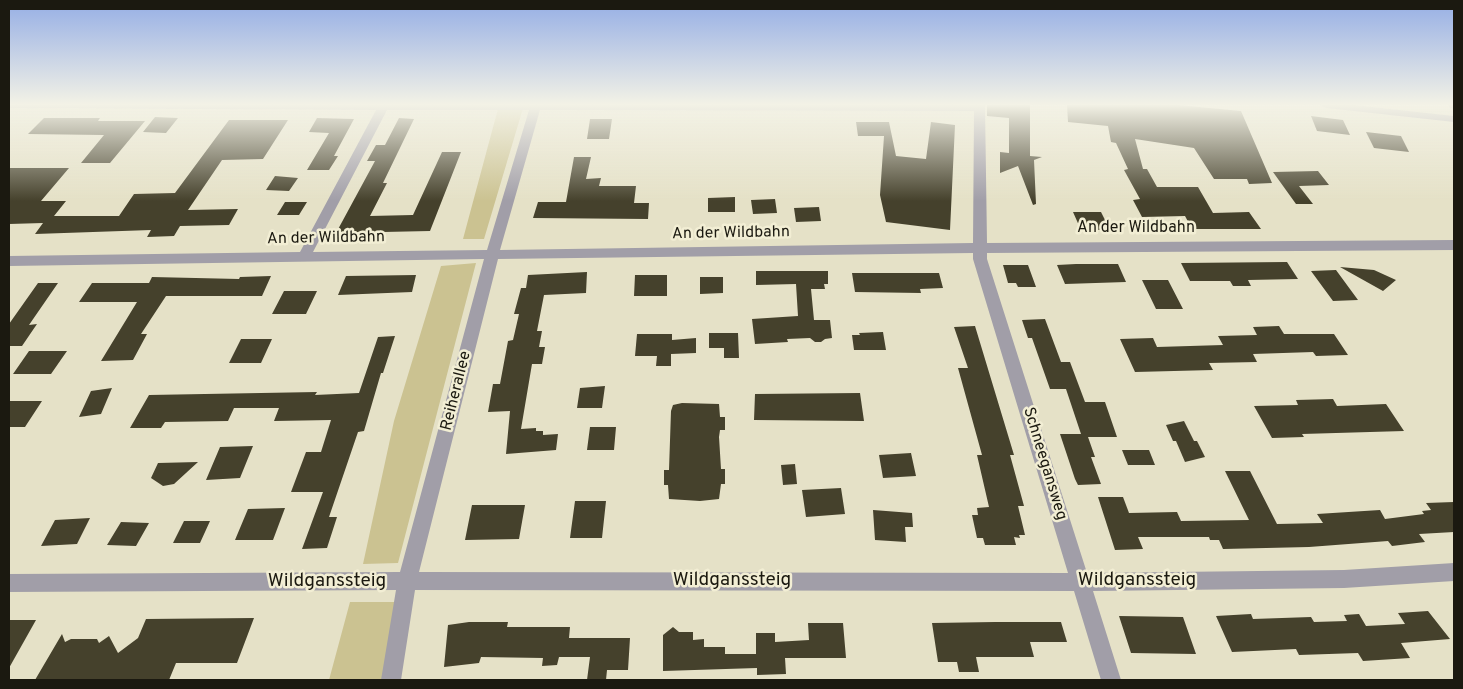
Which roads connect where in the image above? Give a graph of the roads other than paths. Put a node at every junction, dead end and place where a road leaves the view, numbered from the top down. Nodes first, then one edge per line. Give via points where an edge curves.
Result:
1 (367, 137) edge
2 (527, 137) edge
3 (980, 137) edge
4 (1454, 244) edge
5 (979, 248) junction
6 (492, 255) junction
7 (304, 257) junction
8 (9, 260) edge
9 (1454, 572) edge
10 (1080, 581) junction
11 (9, 583) edge
12 (407, 583) junction
13 (391, 680) edge
14 (1111, 680) edge

1 - 7 street
2 - 6 street, Reiherallee
3 - 5 street, Schneegansweg
4 - 5 street, An der Wildbahn
5 - 6 street, An der Wildbahn
5 - 10 street, Schneegansweg
6 - 7 street, An der Wildbahn
6 - 12 street, Reiherallee
7 - 8 street, An der Wildbahn
9 - 10 street, Wildganssteig via 1306,580
10 - 12 street, Wildganssteig
10 - 14 street, Schneegansweg
11 - 12 street, Wildganssteig
12 - 13 street, Reiherallee

